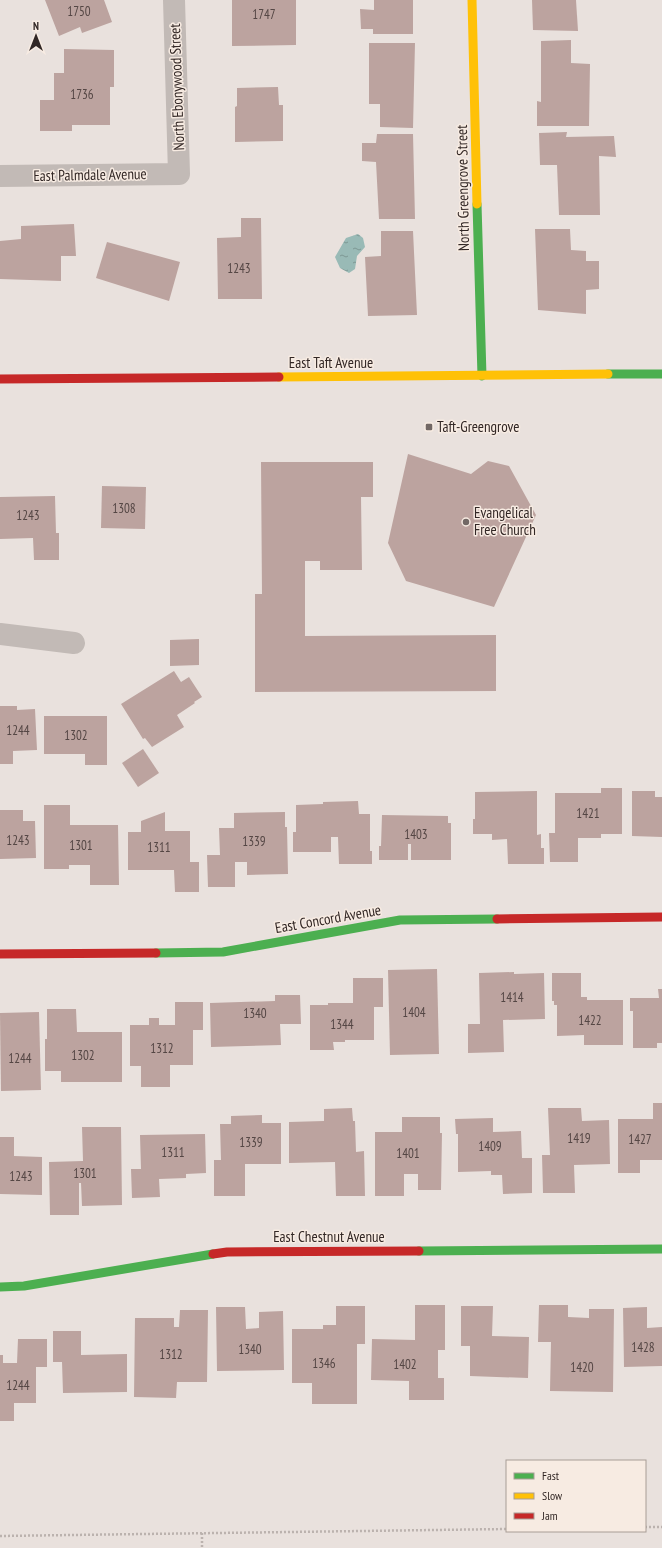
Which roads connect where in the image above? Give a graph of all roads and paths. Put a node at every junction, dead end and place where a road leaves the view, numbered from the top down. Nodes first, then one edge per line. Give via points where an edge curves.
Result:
1 (174, 0) edge
2 (472, 0) edge
3 (180, 174) joint
4 (0, 176) edge
5 (662, 374) edge
6 (482, 376) junction
7 (0, 380) edge
8 (0, 634) edge
9 (74, 643) dead end
10 (662, 917) edge
11 (0, 954) edge
12 (662, 1250) edge
13 (0, 1286) edge
14 (646, 1527) edge
15 (662, 1527) edge
16 (506, 1529) edge
17 (202, 1533) junction
18 (0, 1536) edge
19 (202, 1548) edge

1 - 3 street, North Ebonywood Street
2 - 6 street, North Greengrove Street
3 - 4 street, East Palmdale Avenue
5 - 6 street, East Taft Avenue
6 - 7 street, East Taft Avenue
8 - 9 street
10 - 11 street, East Concord Avenue via 400,920 223,952
12 - 13 street, East Chestnut Avenue via 227,1252 24,1286
14 - 15 path
16 - 17 path
17 - 18 path
17 - 19 path

